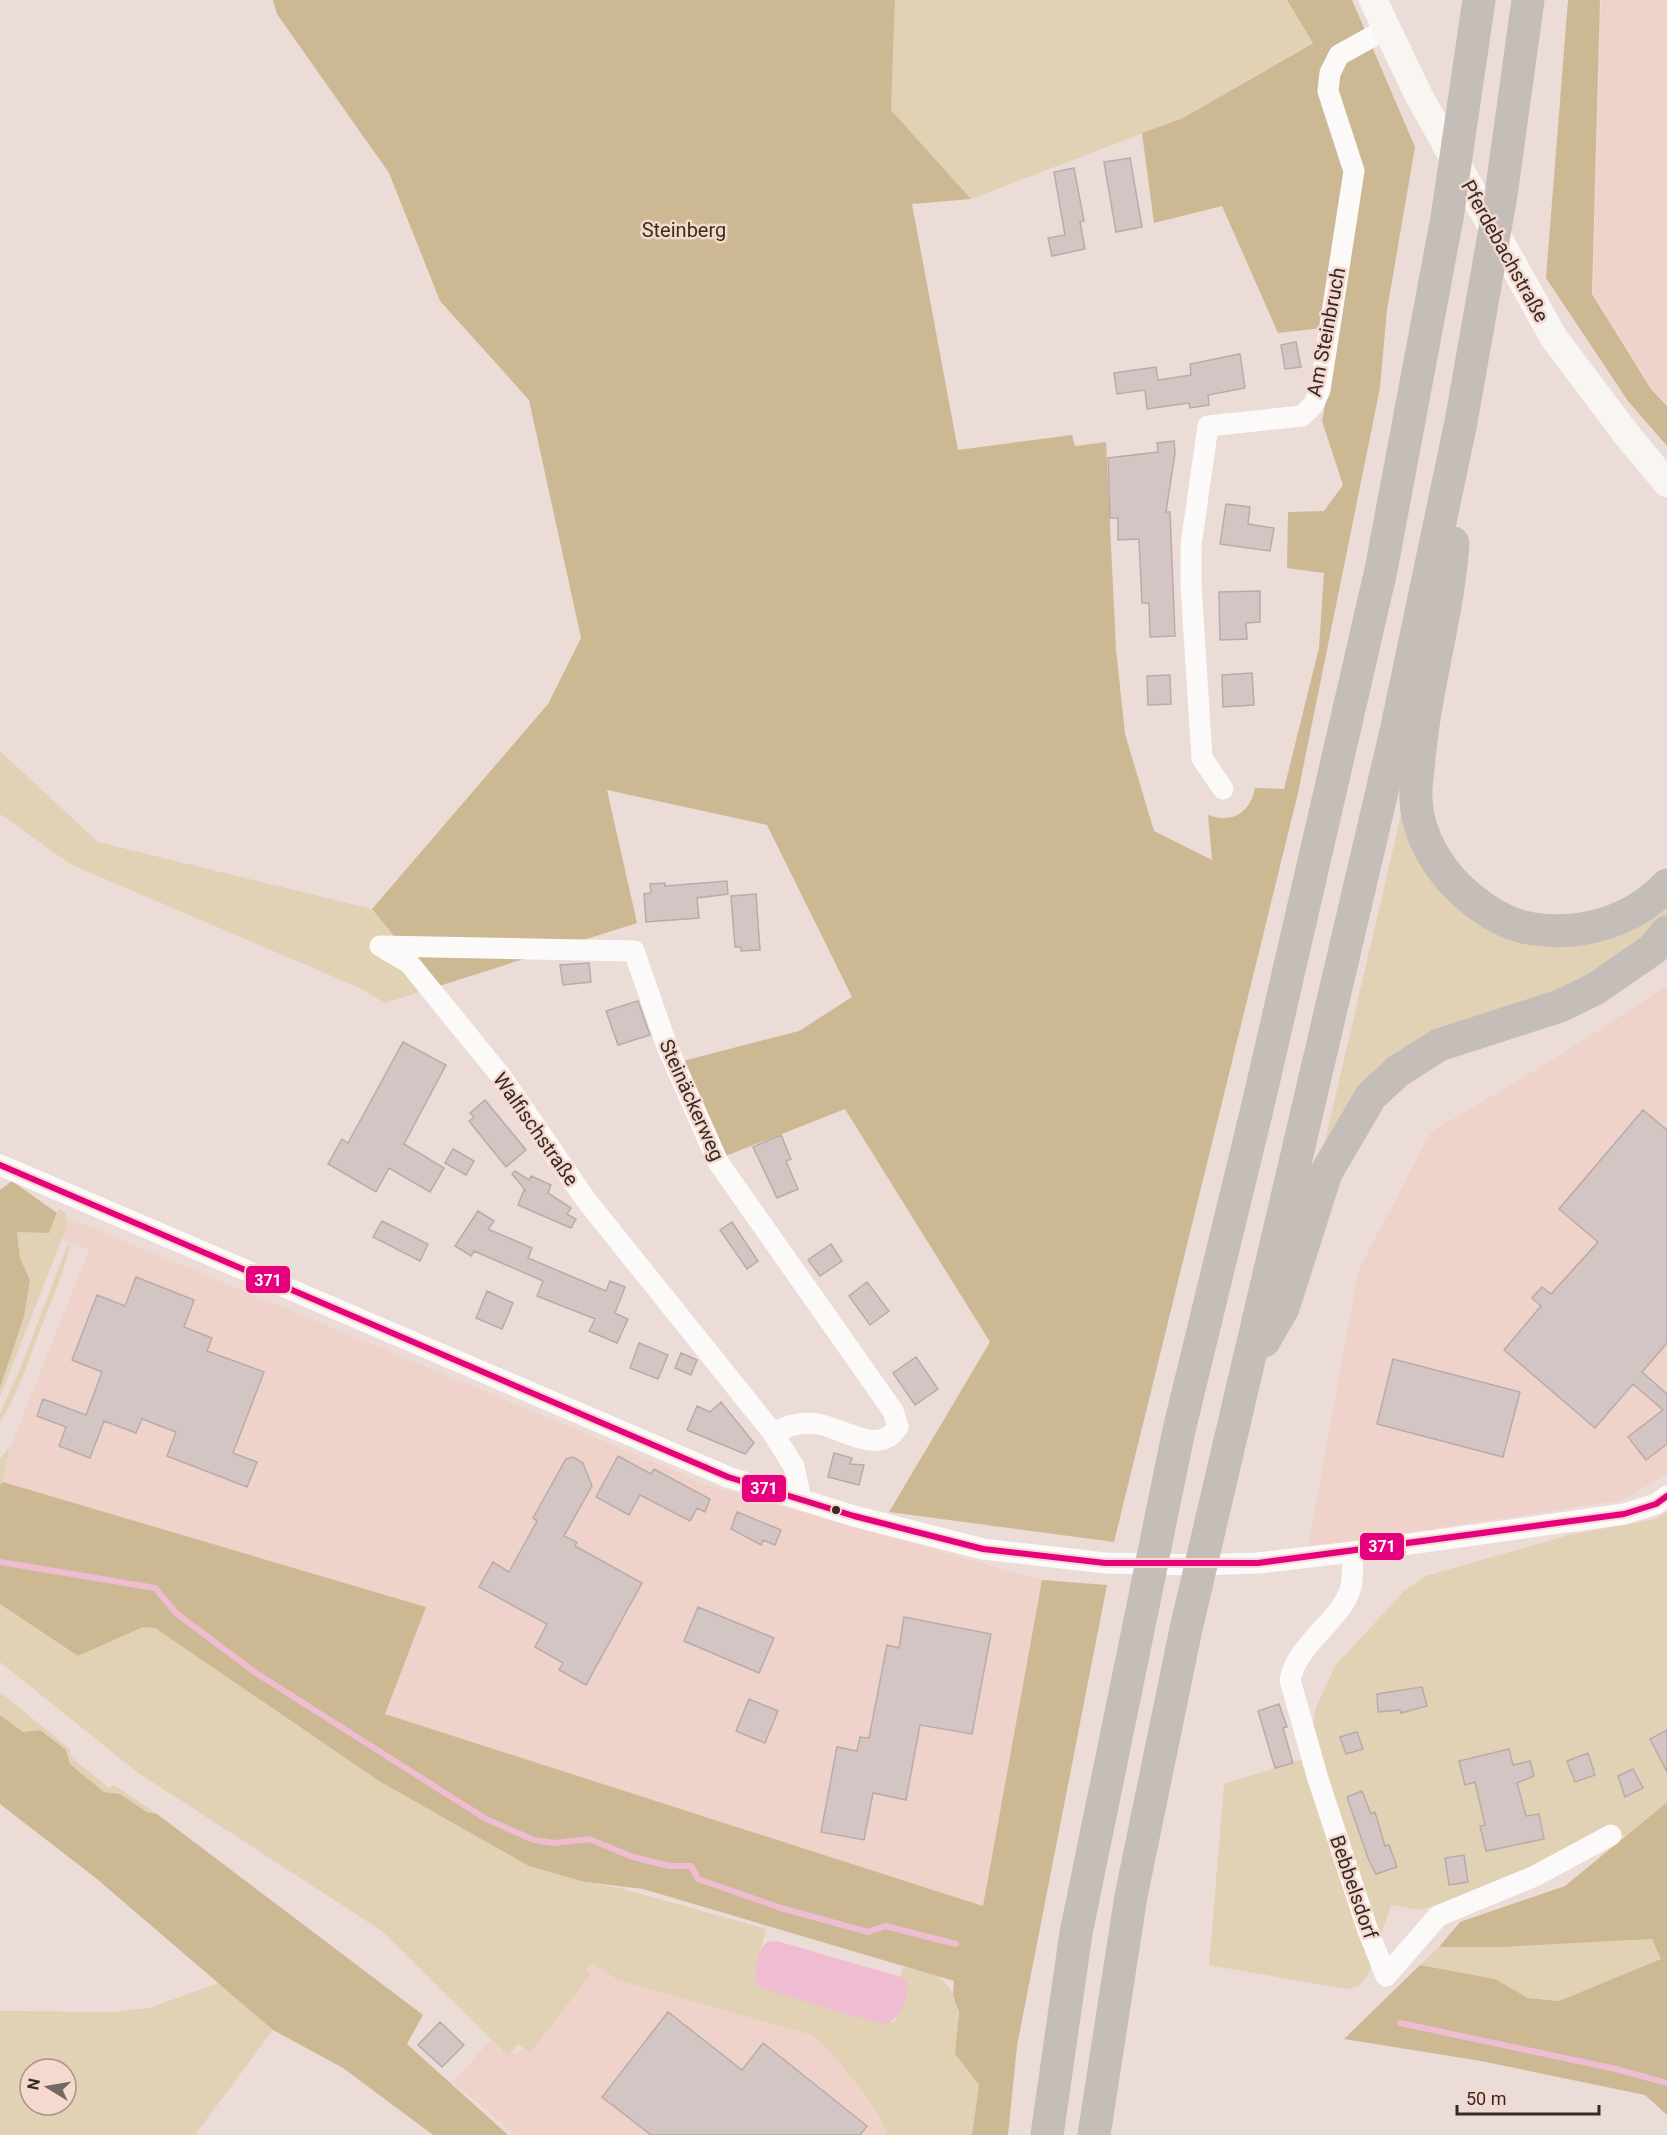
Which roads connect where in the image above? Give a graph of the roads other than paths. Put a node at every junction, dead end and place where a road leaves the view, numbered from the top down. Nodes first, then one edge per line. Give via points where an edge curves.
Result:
1 (1373, 0) edge
2 (1479, 0) edge
3 (1528, 0) edge
4 (1386, 29) junction
5 (1461, 422) junction
6 (1667, 483) edge
7 (1223, 789) dead end
8 (1667, 885) edge
9 (1667, 932) edge
10 (380, 946) joint
11 (0, 1165) edge
12 (1244, 1373) junction
13 (773, 1433) junction
14 (1667, 1496) edge
15 (801, 1499) junction
16 (1353, 1552) junction
17 (1611, 1835) dead end
18 (1047, 2135) edge
19 (1094, 2135) edge

1 - 4 main road, Pferdebachstraße
2 - 18 highway via 1447,218 1381,570 1179,1430 1076,1933
3 - 5 highway via 1501,195
4 - 6 main road, Pferdebachstraße via 1419,96 1554,338
4 - 7 street, Am Steinbruch via 1339,55 1330,73 1328,91 1354,171 1320,390 1314,405 1302,416 1208,426 1191,545 1191,586 1202,758
5 - 8 highway via 1450,588 1422,720 1416,801 1425,839 1437,863 1483,909 1532,929 1559,932 1600,926 1625,916
5 - 12 highway via 1397,727
9 - 12 highway via 1653,949 1595,989 1560,1006 1438,1045 1398,1071 1371,1096 1326,1173 1283,1308
10 - 13 street, Walfischstraße via 409,963 500,1075 586,1200
10 - 13 street, Steinäckerweg via 634,951 668,1049 717,1162 893,1411 898,1427 882,1441 858,1438 819,1424 796,1422
11 - 15 street via 728,1476
12 - 19 highway via 1131,1896
13 - 15 street, Walfischstraße via 795,1467
14 - 16 street via 1656,1504 1624,1514
15 - 16 street via 961,1544 1076,1560 1148,1565 1258,1563
16 - 17 street, Bebbelsdorf via 1348,1596 1307,1648 1290,1680 1321,1790 1386,1976 1438,1916 1535,1876

